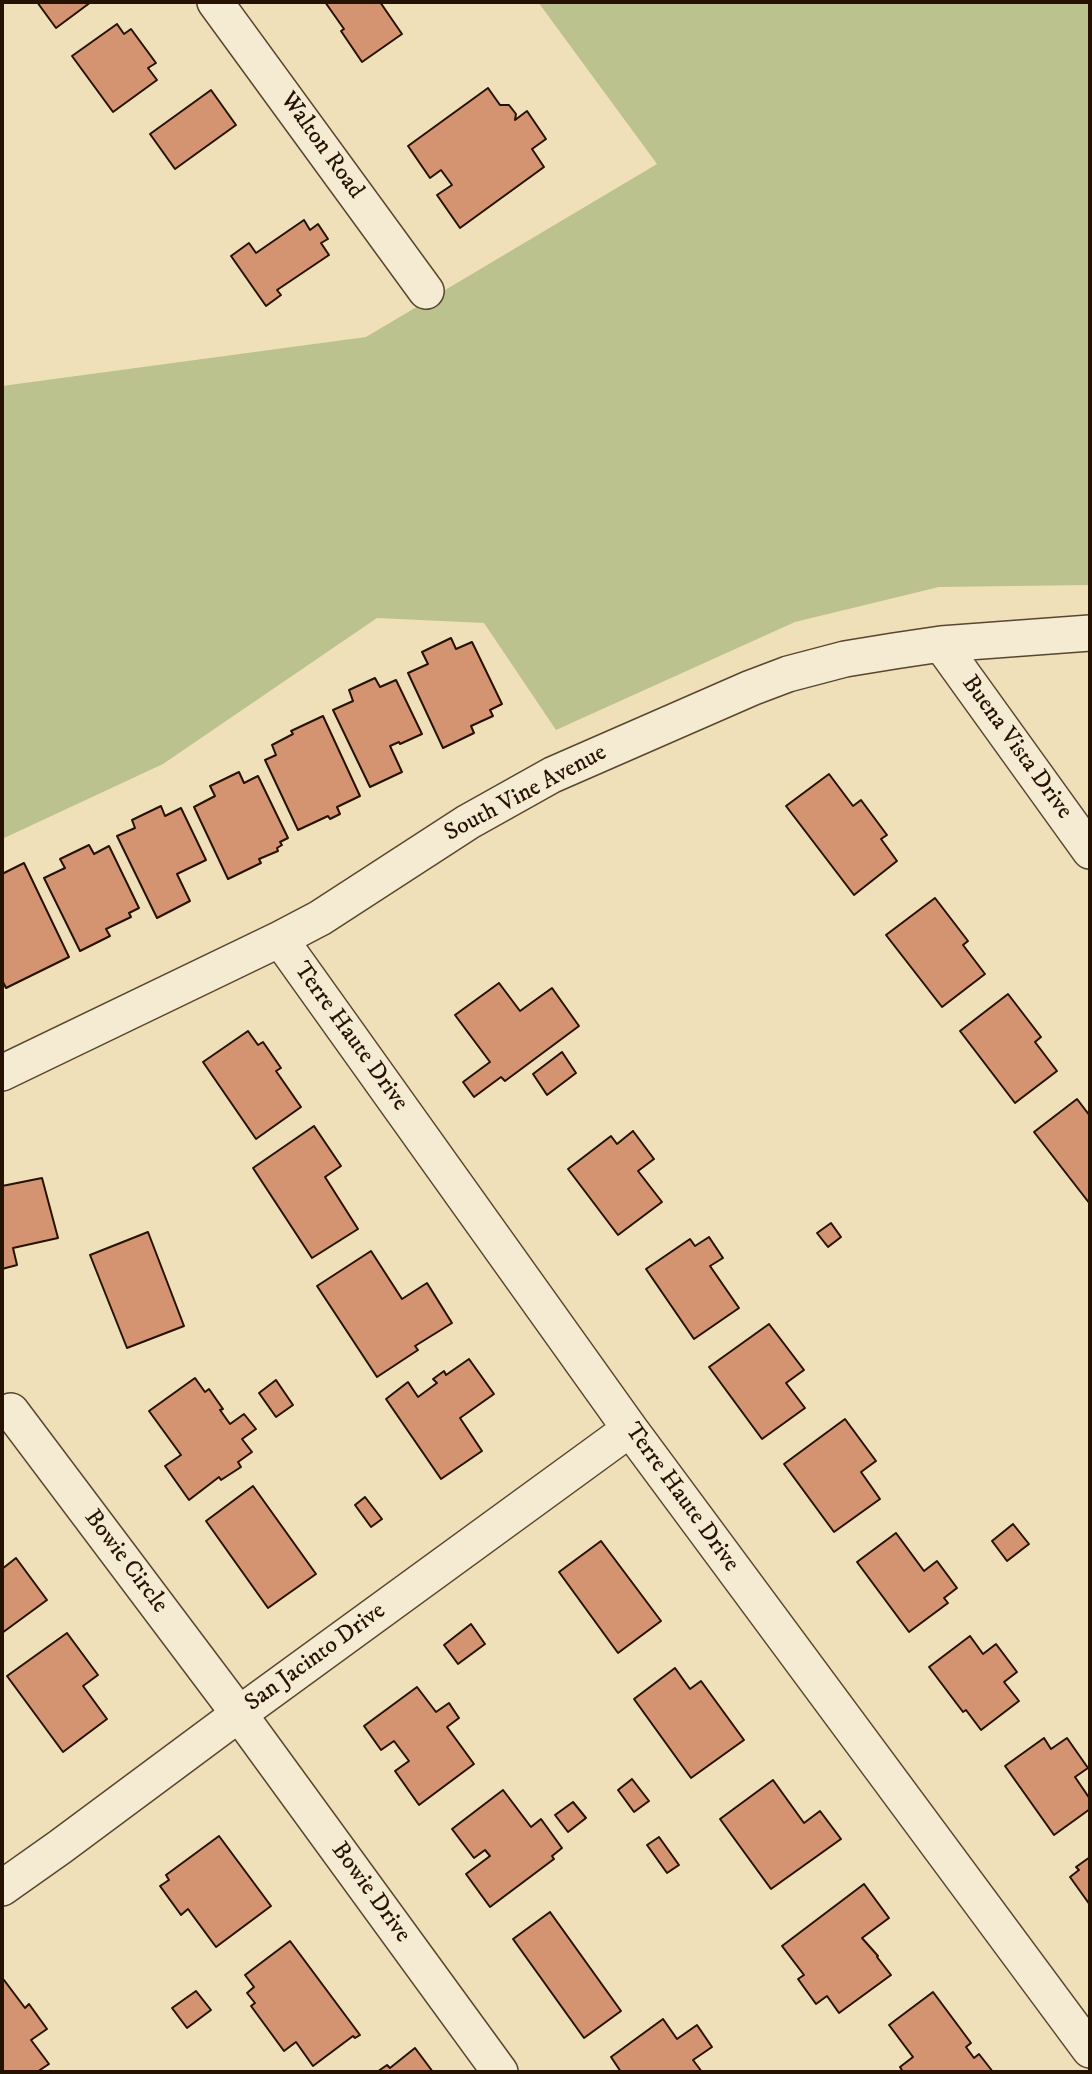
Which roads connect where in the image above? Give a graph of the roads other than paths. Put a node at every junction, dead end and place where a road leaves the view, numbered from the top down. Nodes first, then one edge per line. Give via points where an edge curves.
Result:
1 (215, 2) edge
2 (426, 291) dead end
3 (1090, 633) edge
4 (942, 645) junction
5 (1090, 851) edge
6 (280, 939) junction
7 (2, 1073) edge
8 (11, 1411) dead end
9 (631, 1429) junction
10 (239, 1714) junction
11 (2, 1888) edge
12 (1090, 2050) edge
13 (500, 2072) edge

1 - 2 street, Walton Road
3 - 4 street, South Vine Avenue
4 - 5 street, Buena Vista Drive
4 - 6 street, South Vine Avenue via 845,659 788,674 605,751 504,801
6 - 7 street, South Vine Avenue
6 - 9 street, Terre Haute Drive
8 - 10 street, Bowie Circle
9 - 10 street, San Jacinto Drive
9 - 12 street, Terre Haute Drive
10 - 11 street, San Jacinto Drive
10 - 13 street, Bowie Drive

